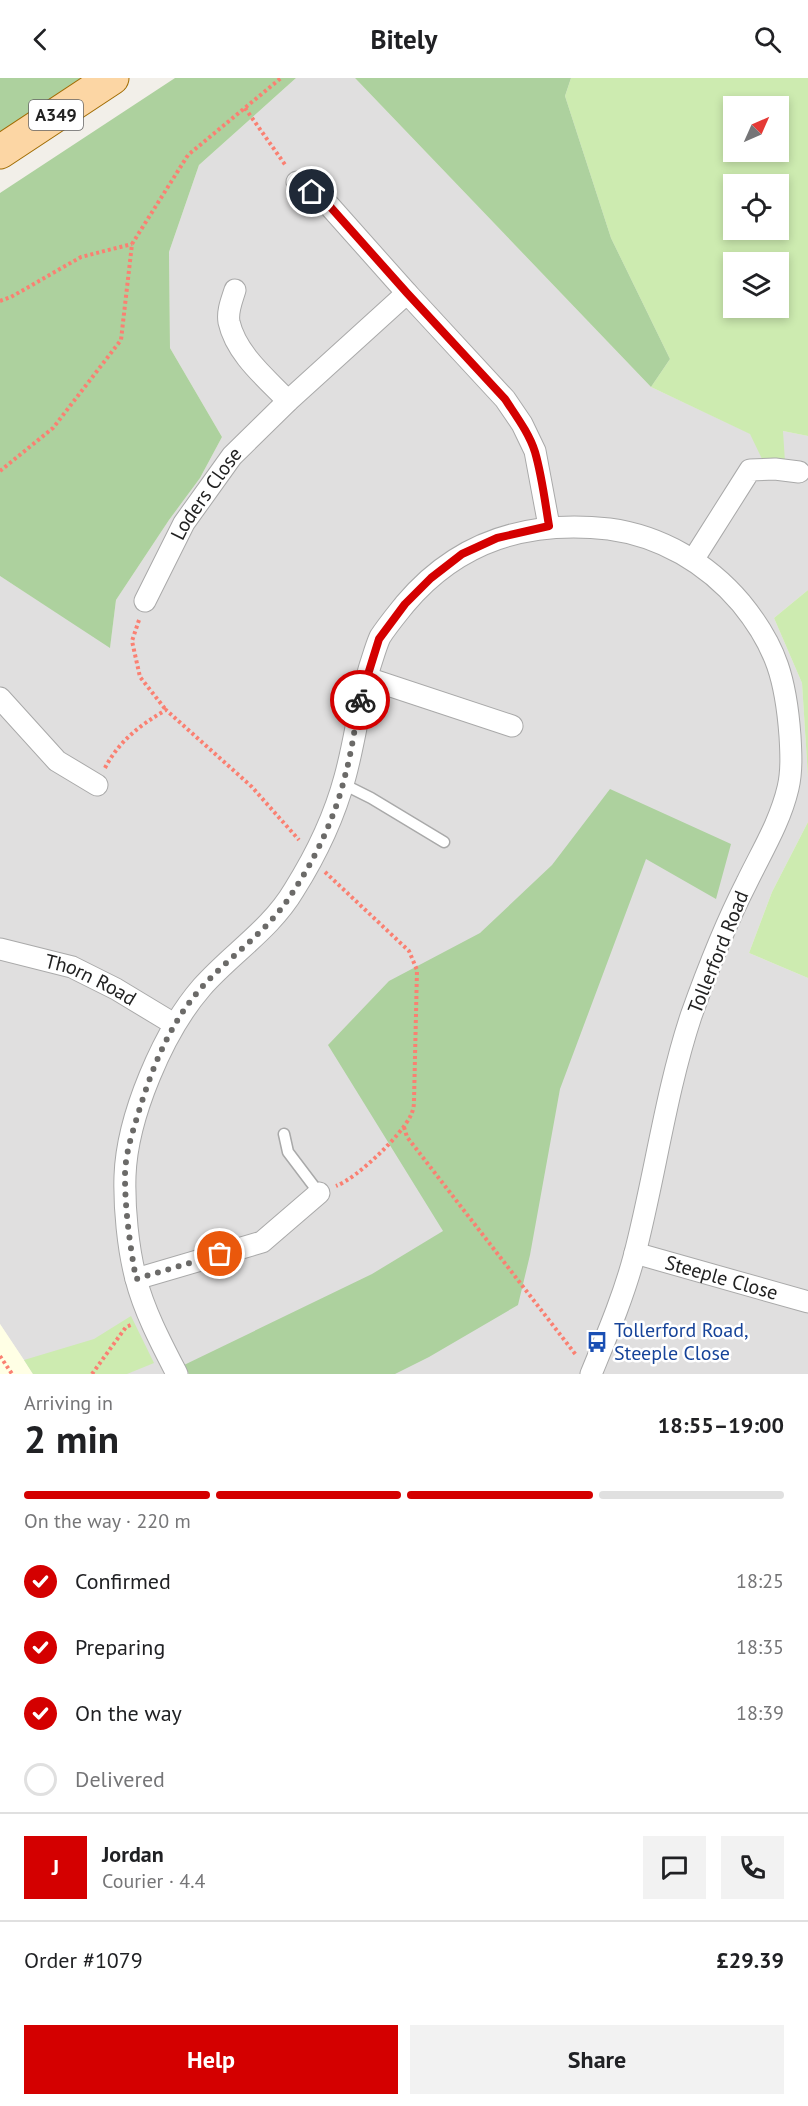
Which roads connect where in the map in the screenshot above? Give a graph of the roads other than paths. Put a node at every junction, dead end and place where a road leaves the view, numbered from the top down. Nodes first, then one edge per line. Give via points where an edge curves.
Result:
1 (112, 78) edge
2 (0, 152) edge
3 (297, 182) road end
4 (235, 290) dead end
5 (407, 293) junction
6 (288, 401) junction
7 (799, 472) dead end
8 (549, 526) junction
9 (693, 560) junction
10 (145, 601) road end
11 (367, 678) junction
12 (0, 698) edge
13 (512, 726) dead end
14 (343, 784) junction
15 (97, 785) road end
16 (444, 842) dead end
17 (0, 949) edge
18 (174, 1024) junction
19 (284, 1134) dead end
20 (319, 1193) joint
21 (635, 1253) junction
22 (136, 1279) junction
23 (808, 1302) edge
24 (177, 1374) edge
25 (591, 1374) edge

1 - 2 main road, A349
3 - 5 street via 326,202
4 - 6 street via 229,309 230,323 243,352
5 - 6 street, Loders Close
5 - 8 street via 505,399 522,424 535,451
6 - 10 street, Loders Close via 232,456 184,523
7 - 9 street via 750,470
8 - 9 street, Tollerford Road via 633,532
8 - 11 street, Tollerford Road via 488,542 462,554 431,578 379,639
9 - 21 street, Tollerford Road via 730,591 754,619 772,650 784,683 788,714 789,783 776,824 725,928 691,1017 671,1086
11 - 13 street
11 - 14 street, Tollerford Road
12 - 15 street via 57,761
14 - 16 lane
14 - 18 street, Tollerford Road via 330,823 290,897 203,986
17 - 18 street, Thorn Road via 72,967
18 - 22 street, Tollerford Road via 149,1076 125,1173 126,1216
19 - 20 lane via 288,1152
20 - 22 street via 262,1242
21 - 23 street, Steeple Close
21 - 25 street, Tollerford Road
22 - 24 street, Tollerford Road

